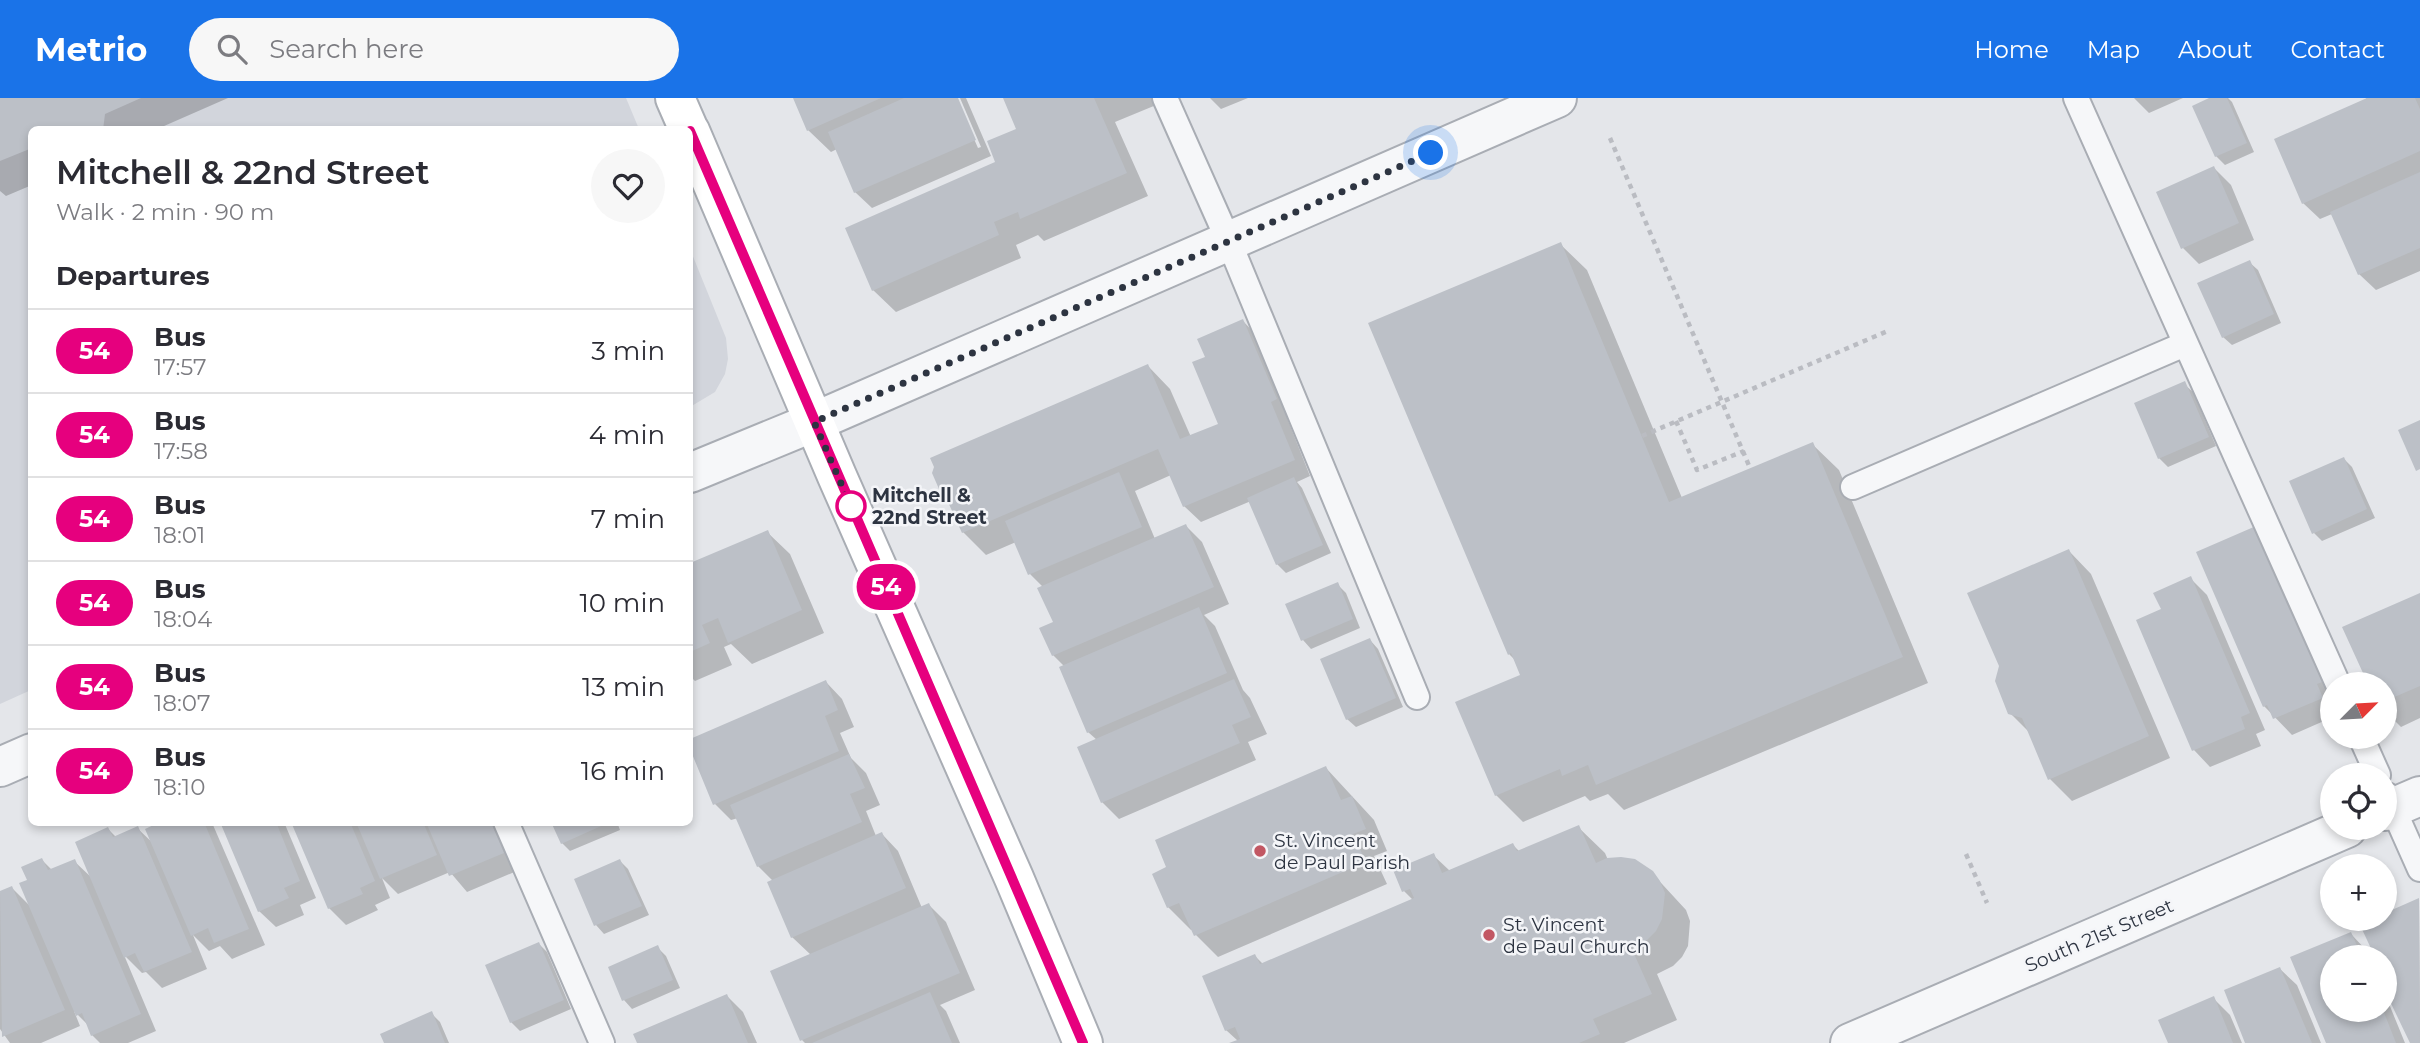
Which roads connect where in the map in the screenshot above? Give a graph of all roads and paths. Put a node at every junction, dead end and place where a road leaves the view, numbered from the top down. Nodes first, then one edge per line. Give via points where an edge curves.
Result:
1 (676, 98) edge
2 (1165, 98) edge
3 (1557, 98) edge
4 (2076, 98) edge
5 (687, 126) edge
6 (1611, 138) dead end
7 (693, 139) edge
8 (1229, 242) junction
9 (1890, 330) dead end
10 (2185, 345) junction
11 (1722, 401) junction
12 (1676, 421) junction
13 (814, 422) junction
14 (1642, 436) dead end
15 (1744, 452) junction
16 (1750, 468) dead end
17 (693, 473) edge
18 (1853, 487) dead end
19 (2333, 672) edge
20 (1417, 697) dead end
21 (28, 755) edge
22 (0, 767) edge
23 (2397, 809) edge
24 (508, 826) edge
25 (2320, 840) edge
26 (1966, 854) dead end
27 (2420, 869) edge
28 (1987, 903) dead end
29 (596, 1041) edge
30 (1083, 1043) edge
31 (1850, 1043) edge

1 - 5 street
2 - 8 lane
3 - 8 street
4 - 10 lane
6 - 11 path
7 - 13 street
8 - 13 street
8 - 20 lane
9 - 11 path
10 - 18 lane
10 - 19 lane
11 - 12 path
11 - 15 path
12 - 14 path
12 - 15 path via 1696,470
13 - 17 street
13 - 30 street
15 - 16 path
21 - 22 street
23 - 27 lane
24 - 29 lane
25 - 31 street, South 21st Street
26 - 28 path

